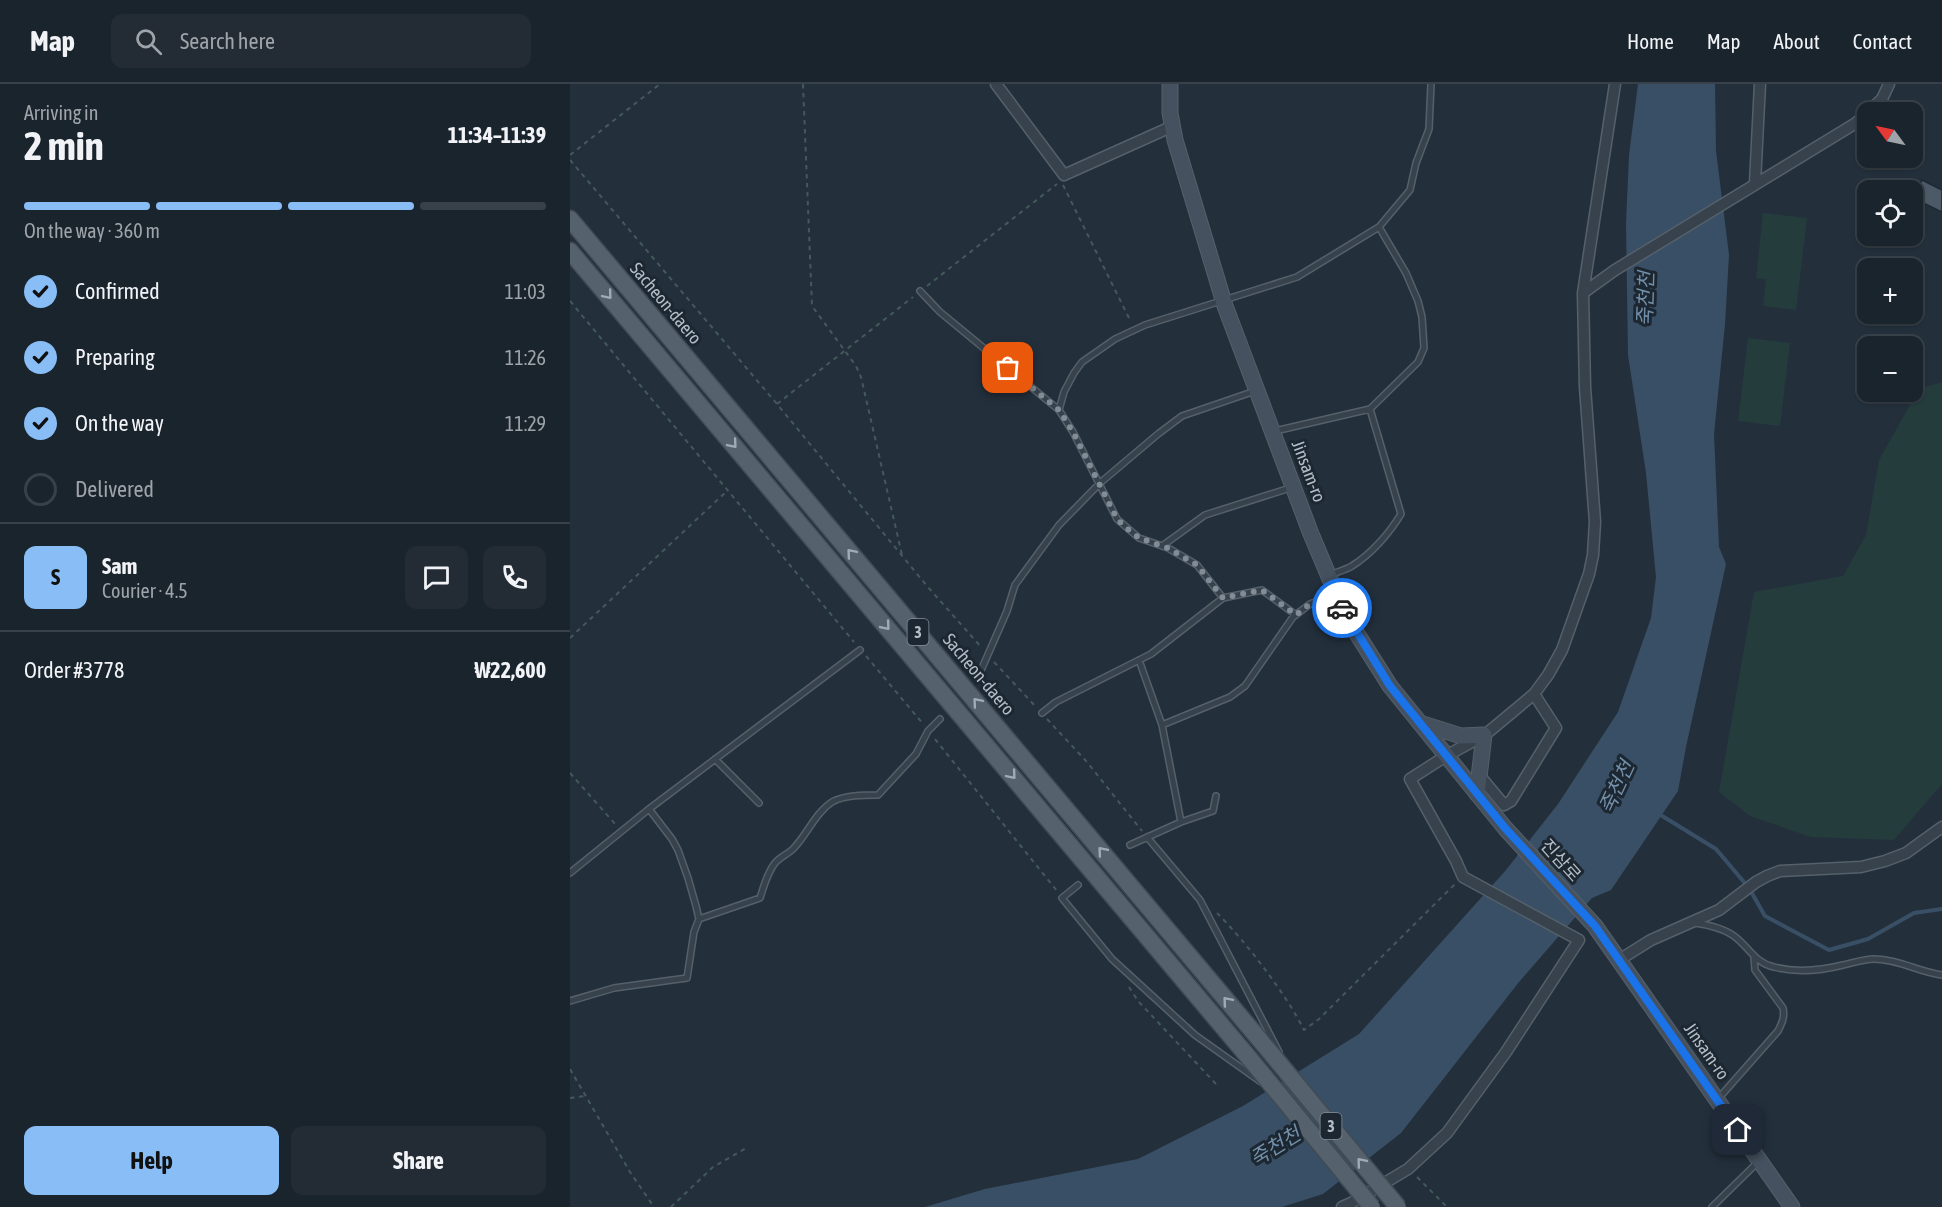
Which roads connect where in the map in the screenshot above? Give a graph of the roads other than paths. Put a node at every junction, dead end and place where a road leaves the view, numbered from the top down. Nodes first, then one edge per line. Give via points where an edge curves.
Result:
1 (996, 84) edge
2 (1170, 84) edge
3 (1431, 84) edge
4 (1615, 84) edge
5 (1760, 84) edge
6 (1889, 84) edge
7 (1173, 126) junction
8 (1755, 183) junction
9 (570, 219) edge
10 (1379, 227) junction
11 (570, 250) edge
12 (920, 291) dead end
13 (1583, 292) junction
14 (1224, 301) junction
15 (1257, 390) junction
16 (1370, 409) junction
17 (1059, 410) junction
18 (1272, 431) junction
19 (1100, 483) junction
20 (1294, 487) junction
21 (1162, 546) junction
22 (1329, 575) junction
23 (1336, 593) junction
24 (1223, 598) junction
25 (1296, 615) junction
26 (860, 650) road end
27 (1139, 660) junction
28 (979, 675) dead end
29 (1534, 694) junction
30 (1042, 714) dead end
31 (940, 718) dead end
32 (1419, 722) junction
33 (1162, 725) junction
34 (1484, 735) junction
35 (1446, 756) junction
36 (715, 759) junction
37 (1479, 775) junction
38 (1477, 794) junction
39 (1216, 796) dead end
40 (759, 803) dead end
41 (649, 809) junction
42 (1181, 822) junction
43 (1942, 827) edge
44 (1505, 828) joint
45 (1147, 837) junction
46 (1131, 845) dead end
47 (570, 873) edge
48 (1078, 885) dead end
49 (699, 919) junction
50 (1591, 922) junction
51 (1691, 922) junction
52 (1579, 940) junction
53 (1754, 957) junction
54 (1619, 960) junction
55 (1942, 975) edge
56 (570, 1001) edge
57 (1293, 1080) junction
58 (1279, 1094) junction
59 (1717, 1100) junction
60 (1760, 1160) junction
61 (1342, 1207) edge
62 (1372, 1207) edge
63 (1398, 1207) edge
64 (1712, 1207) edge
65 (1792, 1207) edge

1 - 7 street via 1064,175
2 - 7 street, Jinsam-ro
3 - 10 lane via 1430,129 1410,190
4 - 13 street
5 - 8 street
6 - 8 street via 1882,99 1856,123
7 - 14 street, Jinsam-ro
8 - 13 street
57 -> 9 main road, Sacheon-daero / 3, bridge
10 - 14 lane via 1296,277
10 - 16 lane via 1418,301 1424,348 1418,362
11 -> 58 main road, 3, bridge
12 - 17 lane via 939,312
13 - 29 street via 1595,522 1593,555 1562,650
14 - 15 street, Jinsam-ro
14 - 17 lane via 1115,339 1082,362 1064,392
15 - 18 street, Jinsam-ro
15 - 19 lane via 1182,417
16 - 18 lane
16 - 22 lane via 1401,514 1370,551 1351,566
17 - 19 lane
18 - 20 street, Jinsam-ro
19 - 21 lane via 1117,519 1139,538
19 - 28 lane via 1059,525 1019,579
20 - 21 lane via 1205,515
20 - 22 street, Jinsam-ro
21 - 24 lane via 1197,565
22 - 23 street, Jinsam-ro
23 - 25 lane
23 - 32 street, Jinsam-ro via 1390,686
24 - 25 lane via 1262,590
24 - 27 lane
25 - 33 lane via 1245,686 1230,697
26 - 36 lane
27 - 30 lane via 1056,702
27 - 33 lane
29 - 34 street
29 - 37 street via 1556,728 1511,801 1503,805
31 - 49 lane via 916,754 878,795 834,801 822,809 792,851 776,861 760,898
32 - 34 street via 1461,736
32 - 35 street, Jinsam-ro
33 - 42 lane
34 - 35 street
34 - 37 street
35 - 38 street, Jinsam-ro
35 - 52 street via 1410,779 1463,877
36 - 40 lane
36 - 41 lane
37 - 38 street
38 - 44 street, Jinsam-ro
39 - 42 lane via 1213,811
41 - 47 lane
41 - 49 lane via 678,850
42 - 45 lane
43 - 51 street via 1906,853 1885,861 1861,867 1780,871 1756,882 1719,910
44 - 50 street, 진삼로
45 - 46 lane
45 - 57 lane via 1200,900
48 - 58 lane via 1062,898 1112,959 1195,1035
49 - 56 lane via 693,933 687,978 614,988
50 - 52 street
50 - 54 street, Jinsam-ro
51 - 53 lane via 1728,932
51 - 54 street
52 - 61 street via 1447,1133 1408,1168
53 - 55 lane via 1773,967 1808,971 1878,959
53 - 59 lane via 1755,970 1783,1008 1782,1023
54 - 59 street, Jinsam-ro
63 -> 57 main road, 3, bridge
58 - 62 main road, 3, bridge
59 - 60 street, Jinsam-ro
60 - 64 lane
60 - 65 street, Jinsam-ro

